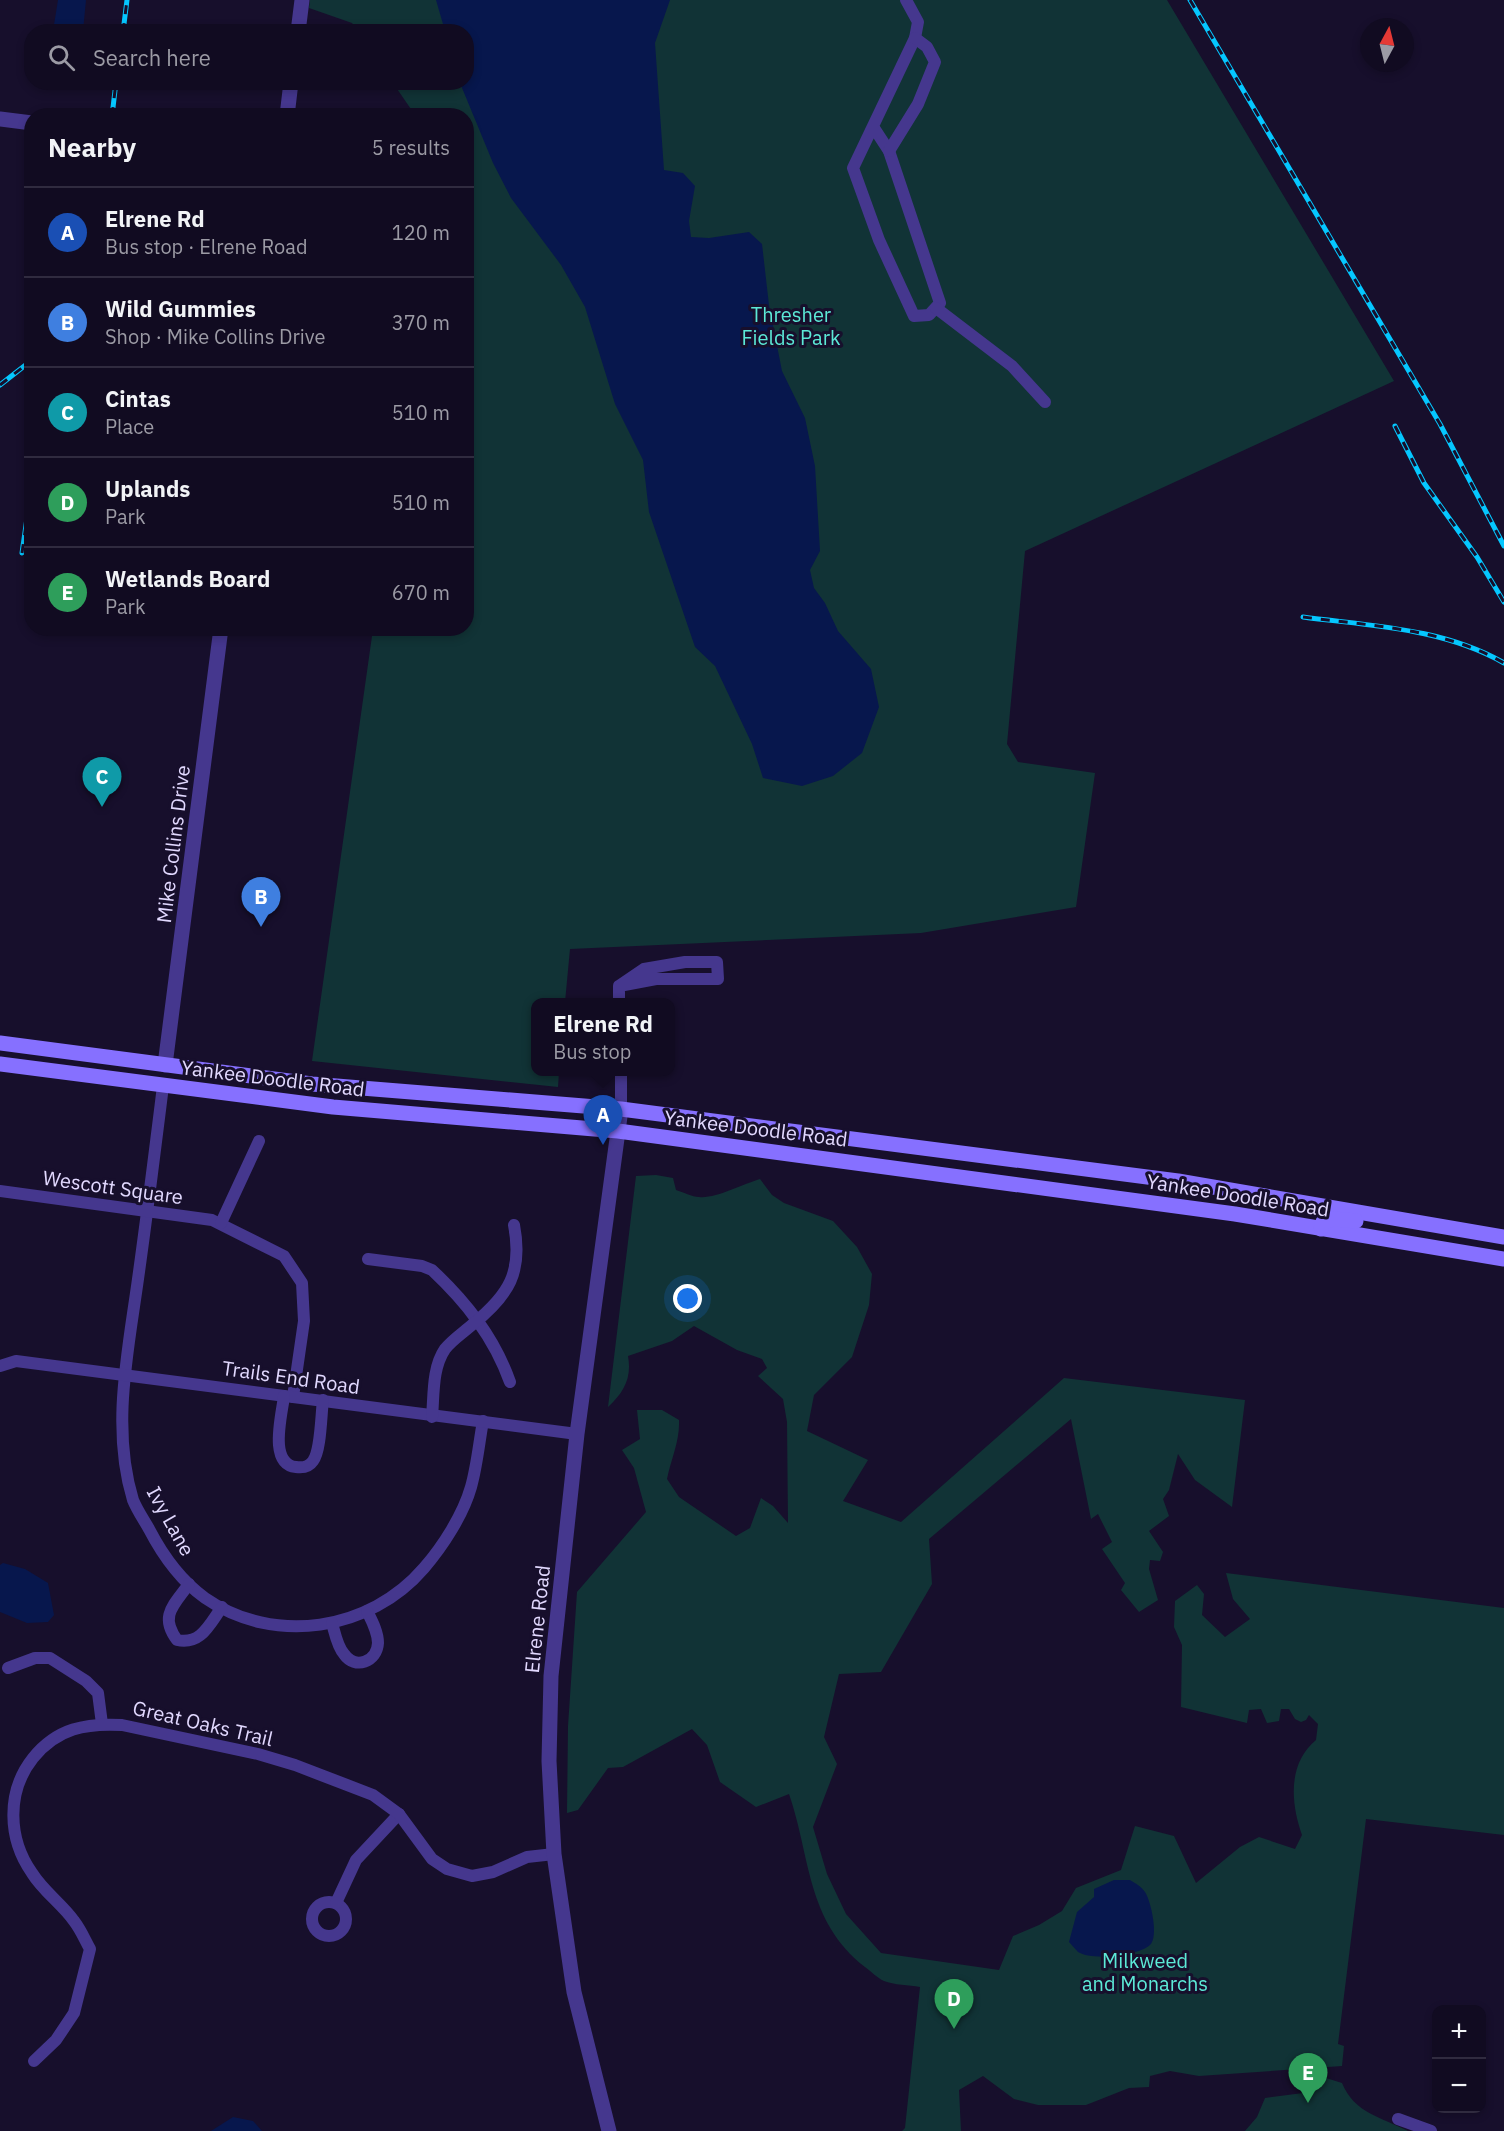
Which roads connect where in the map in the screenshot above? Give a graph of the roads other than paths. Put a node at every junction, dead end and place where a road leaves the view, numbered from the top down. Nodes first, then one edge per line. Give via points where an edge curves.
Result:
1 (302, 0) edge
2 (906, 0) edge
3 (299, 24) edge
4 (915, 38) junction
5 (290, 90) edge
6 (288, 108) edge
7 (0, 119) edge
8 (24, 122) edge
9 (874, 128) junction
10 (889, 152) junction
11 (936, 308) junction
12 (1045, 402) dead end
13 (220, 636) edge
14 (619, 986) junction
15 (619, 998) edge
16 (0, 1043) edge
17 (0, 1059) edge
18 (0, 1064) edge
19 (165, 1065) junction
20 (621, 1076) edge
21 (312, 1084) junction
22 (163, 1086) junction
23 (621, 1109) junction
24 (618, 1131) junction
25 (259, 1141) dead end
26 (0, 1191) edge
27 (1115, 1197) junction
28 (1305, 1203) junction
29 (147, 1210) junction
30 (221, 1223) junction
31 (514, 1225) dead end
32 (1321, 1229) junction
33 (1504, 1237) edge
34 (1504, 1242) edge
35 (368, 1259) dead end
36 (1504, 1259) edge
37 (478, 1320) junction
38 (0, 1366) edge
39 (125, 1375) junction
40 (510, 1382) dead end
41 (288, 1396) junction
42 (323, 1401) junction
43 (432, 1417) junction
44 (483, 1421) junction
45 (577, 1434) junction
46 (189, 1584) junction
47 (222, 1607) junction
48 (368, 1611) junction
49 (332, 1623) junction
50 (8, 1668) dead end
51 (102, 1724) junction
52 (399, 1814) junction
53 (554, 1854) junction
54 (336, 1903) dead end
55 (34, 2061) dead end
56 (1398, 2119) dead end
57 (609, 2131) edge
58 (1431, 2131) edge

1 - 3 street
2 - 4 street via 918,22
4 - 9 street
4 - 10 street via 927,47 934,62 918,104
5 - 6 street
7 - 8 street
9 - 10 street
9 - 11 street via 853,168 879,240 914,316 929,315
10 - 11 street via 940,303
11 - 12 street via 1012,366
13 - 19 street, Mike Collins Drive
14 - 14 street via 656,979 718,979 717,962 685,962 644,969
14 - 15 street
16 - 19 main road, Yankee Doodle Road
17 - 19 main road via 140,1073
18 - 22 main road, Yankee Doodle Road
19 - 21 main road, Yankee Doodle Road
20 - 23 street
21 - 22 main road via 267,1085 182,1078
21 - 23 main road, Yankee Doodle Road
22 - 24 main road, Yankee Doodle Road via 333,1107
22 - 29 street, Ivy Lane
23 - 24 street, Elrene Road
23 - 28 main road, Yankee Doodle Road via 1166,1180
24 - 27 main road, Yankee Doodle Road
24 - 45 street, Elrene Road
25 - 30 street
26 - 29 street, Wescott Square
27 - 28 main road via 1120,1191 1284,1213 1299,1211
27 - 32 main road, Yankee Doodle Road
28 - 33 main road, Yankee Doodle Road
29 - 30 street, Wescott Square
29 - 39 street, Ivy Lane
30 - 41 street, Wescott Square via 284,1256 302,1282 304,1321
31 - 37 street via 518,1244 514,1273 505,1295
32 - 34 main road via 1325,1220 1345,1219
32 - 36 main road, Yankee Doodle Road
35 - 37 street via 432,1269
37 - 40 street via 500,1354
37 - 43 street via 445,1349 436,1371
38 - 39 street, Trails End Road via 16,1361
39 - 41 street, Trails End Road
39 - 46 street, Ivy Lane via 121,1441 134,1501 162,1555
41 - 42 street, Trails End Road
41 - 42 street, Wescott Square via 279,1447 281,1458 292,1467 304,1468 313,1462
42 - 43 street, Trails End Road
43 - 44 street, Trails End Road
44 - 45 street, Trails End Road
44 - 48 street, Ivy Lane via 471,1488 444,1543 400,1591
45 - 53 street, Elrene Road via 551,1676 549,1761
46 - 47 street, Ivy Lane
46 - 47 street via 168,1615 169,1629 177,1640 199,1639
47 - 49 street, Ivy Lane via 241,1617 278,1626
48 - 49 street, Ivy Lane
48 - 49 street via 378,1641 372,1659 362,1663 352,1662 344,1654
50 - 51 street via 35,1658 50,1658 98,1693
51 - 52 street, Great Oaks Trail via 122,1725 295,1765 373,1795
51 - 55 street, Great Oaks Trail via 75,1728 56,1737 39,1750 17,1785 13,1806 17,1844 32,1874 75,1922 90,1949 74,2013 56,2040
52 - 53 street, Great Oaks Trail via 432,1860 472,1876 493,1872 527,1857
52 - 54 street via 356,1860
53 - 57 street, Elrene Road via 574,1992
56 - 58 street

